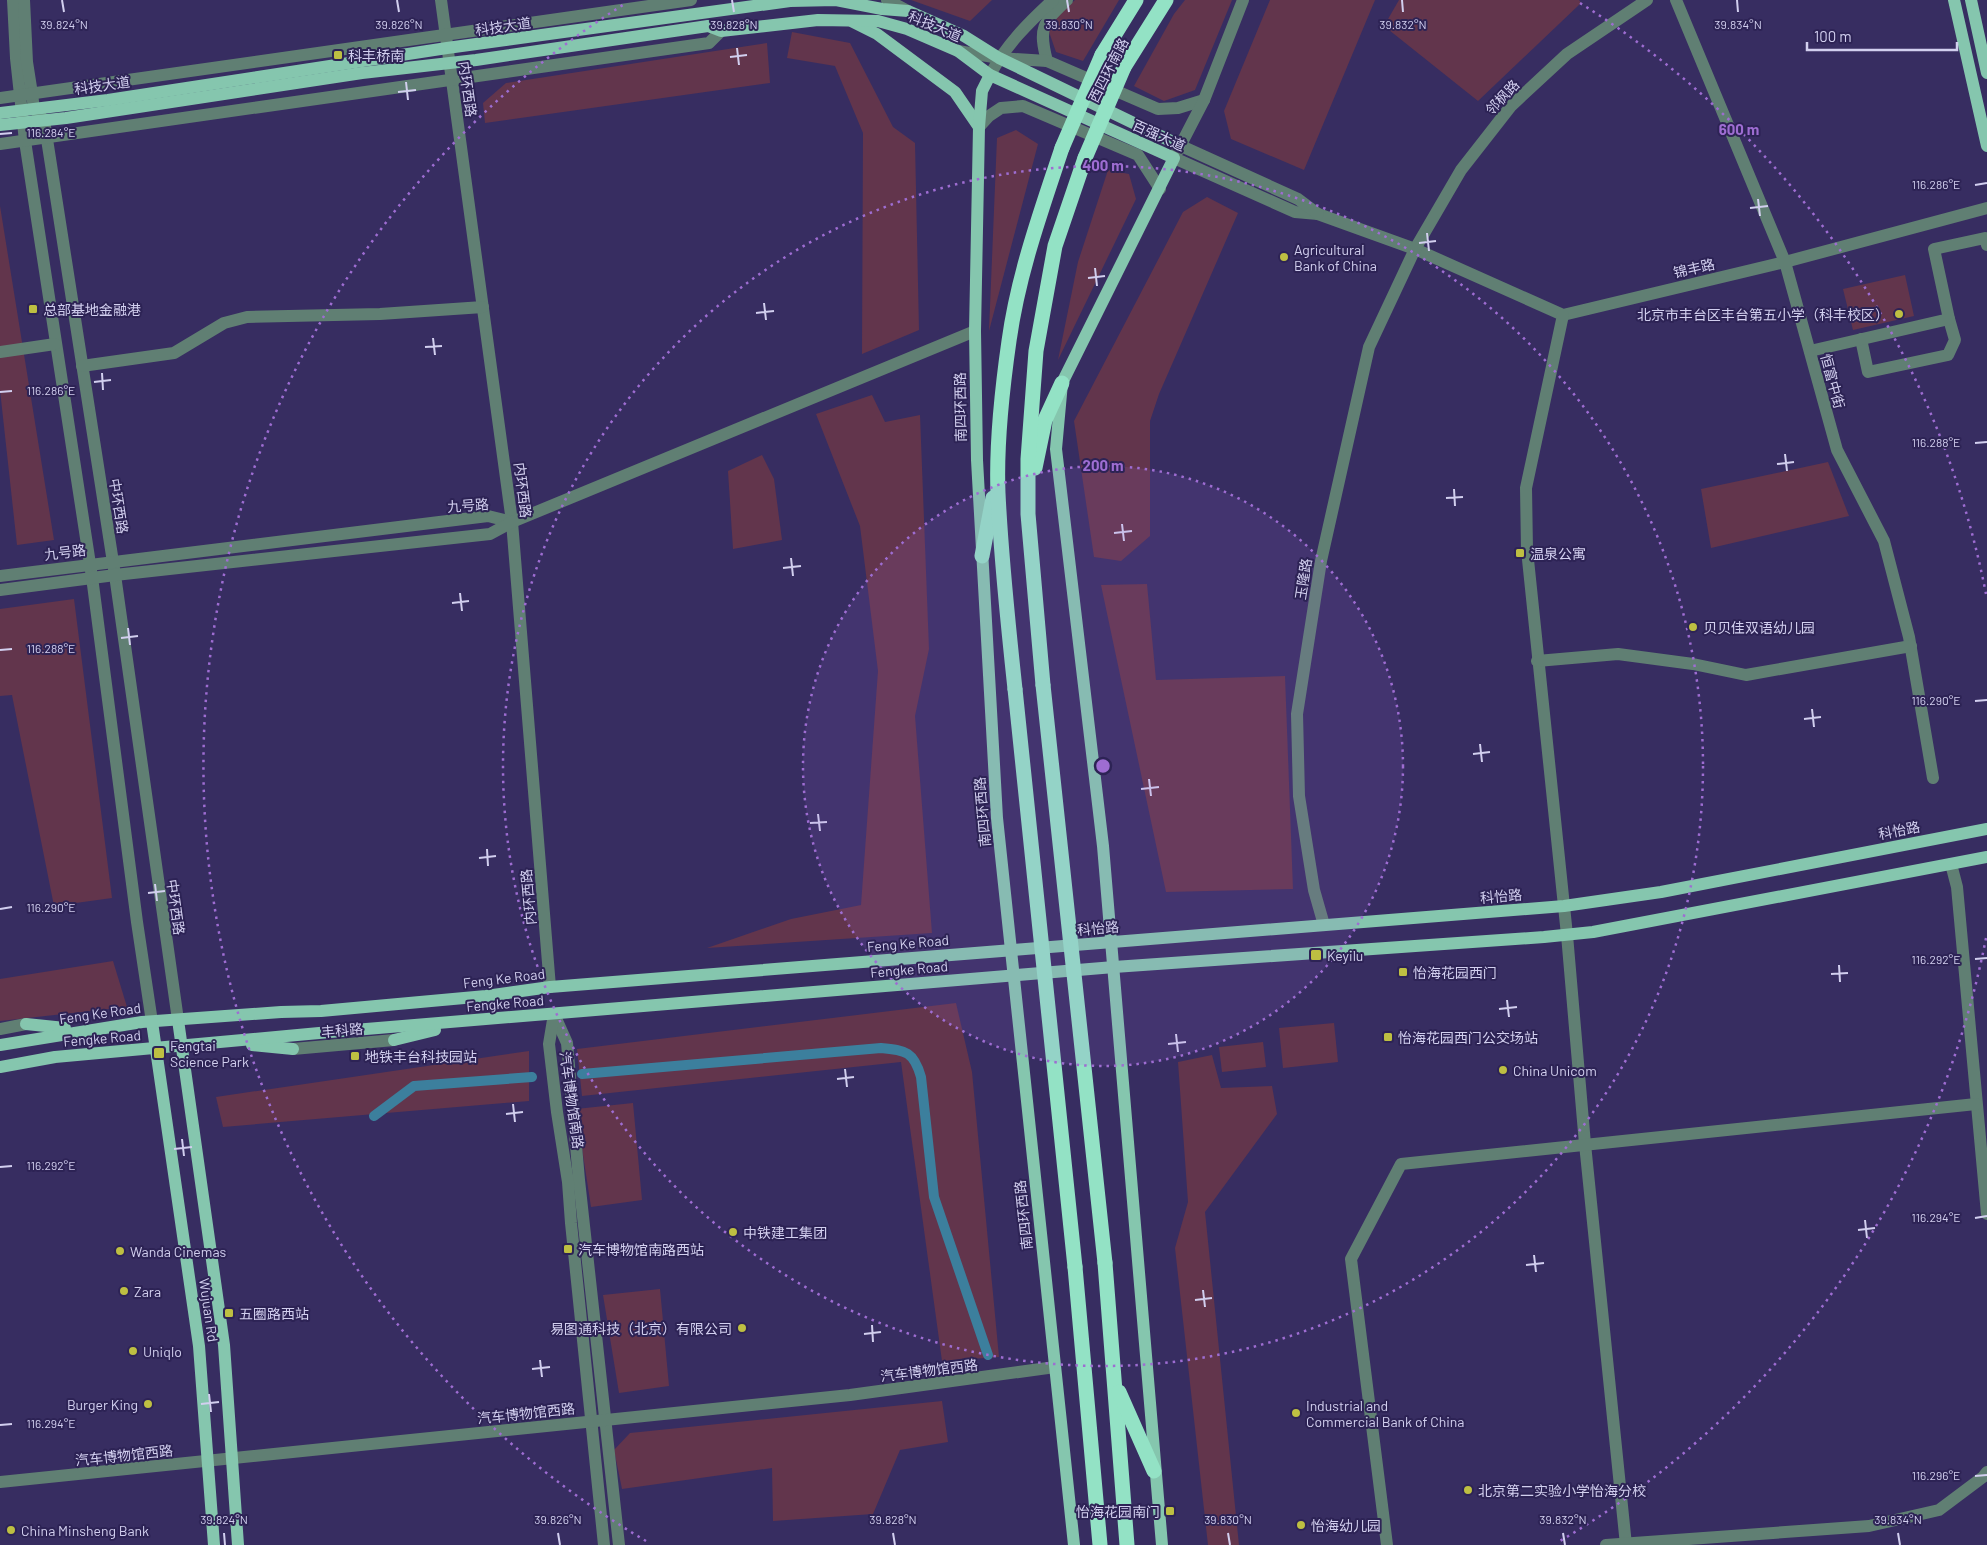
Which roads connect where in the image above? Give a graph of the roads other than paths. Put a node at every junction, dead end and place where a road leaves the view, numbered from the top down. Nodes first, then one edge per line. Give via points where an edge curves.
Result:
1 (13, 0) edge
2 (24, 0) edge
3 (441, 0) edge
4 (691, 0) edge
5 (836, 0) edge
6 (887, 0) edge
7 (1053, 0) edge
8 (1067, 0) edge
9 (1136, 0) edge
10 (1166, 0) edge
11 (1243, 0) edge
12 (1647, 0) edge
13 (1676, 0) edge
14 (1954, 0) edge
15 (1971, 0) edge
16 (653, 3) edge
17 (908, 12) junction
18 (654, 20) junction
19 (848, 20) junction
20 (721, 31) junction
21 (446, 42) junction
22 (958, 51) junction
23 (999, 58) junction
24 (1047, 60) junction
25 (449, 62) junction
26 (1987, 73) edge
27 (990, 75) junction
28 (451, 80) junction
29 (26, 94) junction
30 (0, 98) edge
31 (1204, 100) junction
32 (0, 113) edge
33 (26, 114) junction
34 (44, 120) junction
35 (0, 125) edge
36 (980, 127) junction
37 (47, 138) junction
38 (25, 141) junction
39 (0, 144) edge
40 (1180, 145) junction
41 (1987, 146) edge
42 (1174, 158) junction
43 (1160, 189) junction
44 (1987, 208) edge
45 (1318, 214) junction
46 (1987, 245) edge
47 (1415, 249) junction
48 (1786, 262) junction
49 (483, 307) junction
50 (1563, 315) junction
51 (1950, 319) junction
52 (975, 331) junction
53 (1861, 339) junction
54 (55, 344) junction
55 (1810, 351) junction
56 (0, 352) edge
57 (82, 366) junction
58 (1062, 383) junction
59 (999, 467) junction
60 (1028, 514) junction
61 (512, 522) junction
62 (982, 556) junction
63 (90, 564) junction
64 (114, 568) junction
65 (0, 576) edge
66 (92, 577) junction
67 (0, 590) edge
68 (1911, 646) junction
69 (1538, 661) junction
70 (1933, 778) dead end
71 (1987, 829) edge
72 (1987, 857) edge
73 (1951, 864) junction
74 (1564, 906) junction
75 (1324, 925) junction
76 (1567, 934) junction
77 (1112, 942) junction
78 (1012, 950) junction
79 (1114, 966) junction
80 (1014, 975) junction
81 (550, 987) junction
82 (554, 1014) junction
83 (178, 1020) junction
84 (152, 1022) junction
85 (448, 1022) junction
86 (26, 1024) joint
87 (0, 1029) edge
88 (83, 1030) junction
89 (394, 1040) joint
90 (236, 1041) junction
91 (0, 1045) edge
92 (181, 1046) junction
93 (155, 1048) junction
94 (293, 1049) joint
95 (0, 1067) edge
96 (1976, 1104) junction
97 (1585, 1144) junction
98 (1984, 1159) edge
99 (1987, 1214) edge
100 (1055, 1367) junction
101 (1114, 1381) junction
102 (606, 1420) junction
103 (591, 1421) junction
104 (233, 1459) junction
105 (209, 1461) junction
106 (1154, 1470) junction
107 (1987, 1472) edge
108 (0, 1482) edge
109 (1757, 1539) edge
110 (1626, 1544) edge
111 (214, 1545) edge
112 (238, 1545) edge
113 (604, 1545) edge
114 (619, 1545) edge
115 (1074, 1545) edge
116 (1100, 1545) edge
117 (1127, 1545) edge
118 (1162, 1545) edge
119 (1387, 1545) edge
120 (1606, 1545) edge

1 - 29 street via 14,31
2 - 29 street
3 - 21 street, 内环西路
4 - 16 street
5 - 17 main road, 科技大道
5 - 18 main road, 科技大道 via 790,1
6 - 17 street
7 - 23 street via 1021,30
8 - 24 street via 1047,19 1042,31
9 - 59 highway, 西四环南路, bridge via 1102,55 1062,148 1031,240 1011,332
10 - 60 highway, 西四环南路, bridge via 1124,67 1085,158 1055,246 1036,349 1028,459
11 - 31 street
12 - 47 street, 邻枫路 via 1567,54 1511,106 1461,170
13 - 48 street, 恒富中街
14 - 41 main road
15 - 26 main road
16 - 18 street
16 - 21 street
17 - 23 main road, 科技大道 via 964,36
18 - 21 main road, 科技大道
19 - 20 main road, 科技大道 via 784,22
19 - 22 main road, 科技大道 via 878,21 907,29
19 - 36 main road via 877,34 955,92
20 - 25 main road, 科技大道 via 708,26
20 - 28 street via 709,43
21 - 25 street, 内环西路
21 - 29 street
21 - 33 main road, 科技大道
22 - 23 street
22 - 27 main road, 科技大道
23 - 24 street
23 - 27 street
23 - 40 main road, 百强大道
24 - 31 street via 1158,109 1178,108
25 - 28 street, 内环西路
25 - 34 main road, 科技大道
27 - 36 main road, 南四环西路 via 982,91
27 - 42 main road, 百强大道
28 - 37 street
28 - 49 street, 内环西路
29 - 30 street
29 - 33 street
31 - 40 street
32 - 33 main road, 科技大道
33 - 34 main road, 科技大道
33 - 34 street
33 - 35 main road, 科技大道
33 - 38 street
34 - 37 street, 中环西路
36 - 43 street via 1001,108 1023,106 1138,155
36 - 52 main road, 南四环西路
37 - 38 street
37 - 57 street, 中环西路
38 - 39 street
38 - 54 street
40 - 42 street
40 - 45 street, 百强大道 via 1298,199
42 - 43 main road
42 - 45 street, 百强大道 via 1296,212
43 - 58 main road
44 - 48 street, 锦丰路
45 - 47 street, 百强大道
46 - 51 street via 1985,238 1934,249
47 - 50 street
47 - 75 street, 玉隆路 via 1369,347 1321,561 1297,714 1299,796 1314,890
48 - 50 street, 锦丰路
48 - 55 street, 恒富中街
49 - 57 street via 380,314 246,317 224,323 174,353
49 - 61 street, 内环西路
50 - 69 street via 1526,488 1527,550
51 - 53 street
51 - 53 street via 1955,340 1948,355 1868,372
52 - 61 street
52 - 62 main road, 南四环西路
53 - 55 street
54 - 56 street
54 - 63 street
55 - 68 street, 恒富中街 via 1837,450 1884,542
57 - 64 street, 中环西路
58 - 60 highway via 1045,420
58 - 77 main road via 1056,449
59 - 62 highway
59 - 116 highway, bridge via 1004,583 1075,1267
60 - 101 highway, bridge
61 - 64 street, 九号路 via 488,516
61 - 64 street, 九号路 via 490,534
61 - 81 street, 内环西路
62 - 78 main road, 南四环西路 via 998,818
63 - 64 street, 九号路
63 - 65 street, 九号路
63 - 66 street
64 - 66 street, 九号路
64 - 83 street, 中环西路
66 - 67 street, 九号路
66 - 84 street
68 - 69 street via 1746,675 1618,654
68 - 70 street, 恒富中街
69 - 74 street
71 - 74 main road, 科怡路 via 1661,892
72 - 73 main road
73 - 76 main road via 1593,932
73 - 96 street via 1957,887
74 - 75 main road, 科怡路
74 - 76 street
75 - 77 main road, 科怡路
76 - 79 main road
76 - 97 street
77 - 78 main road, 科怡路
77 - 79 main road
78 - 80 main road, 南四环西路
78 - 81 main road, Feng Ke Road
79 - 80 main road
79 - 106 main road
80 - 82 main road, Fengke Road
80 - 100 main road, 南四环西路
81 - 83 main road, Feng Ke Road via 321,1011
82 - 85 main road, Fengke Road
82 - 102 street, 汽车博物馆南路 via 567,1042
82 - 103 street, 汽车博物馆南路 via 549,1044 568,1182
83 - 84 main road, Feng Ke Road
83 - 92 main road, Wujuan Rd
84 - 88 main road, Feng Ke Road
84 - 93 main road, Wujuan Rd
85 - 89 main road via 435,1030
85 - 90 main road, Fengke Road
86 - 87 street
86 - 88 main road
88 - 91 main road, Feng Ke Road
89 - 94 street, 丰科路
90 - 92 main road, Fengke Road
90 - 94 main road
92 - 93 main road, Fengke Road
92 - 104 main road, Wujuan Rd via 224,1345
93 - 95 main road, Fengke Road via 56,1057
93 - 105 main road, Wujuan Rd via 199,1346
96 - 97 street
96 - 98 street
97 - 110 street
97 - 119 street via 1401,1164 1351,1259
98 - 99 street
100 - 102 street, 汽车博物馆西路 via 860,1394
100 - 115 main road, 南四环西路
101 - 106 highway
101 - 117 highway
102 - 103 street, 汽车博物馆西路
102 - 114 street, 汽车博物馆南路
103 - 104 street, 汽车博物馆西路
103 - 113 street, 汽车博物馆南路
104 - 105 street, 汽车博物馆西路
104 - 112 main road, Wujuan Rd
105 - 108 street, 汽车博物馆西路
105 - 111 main road, Wujuan Rd
106 - 118 main road
107 - 109 street via 1939,1510 1869,1526
109 - 110 street
110 - 120 street

